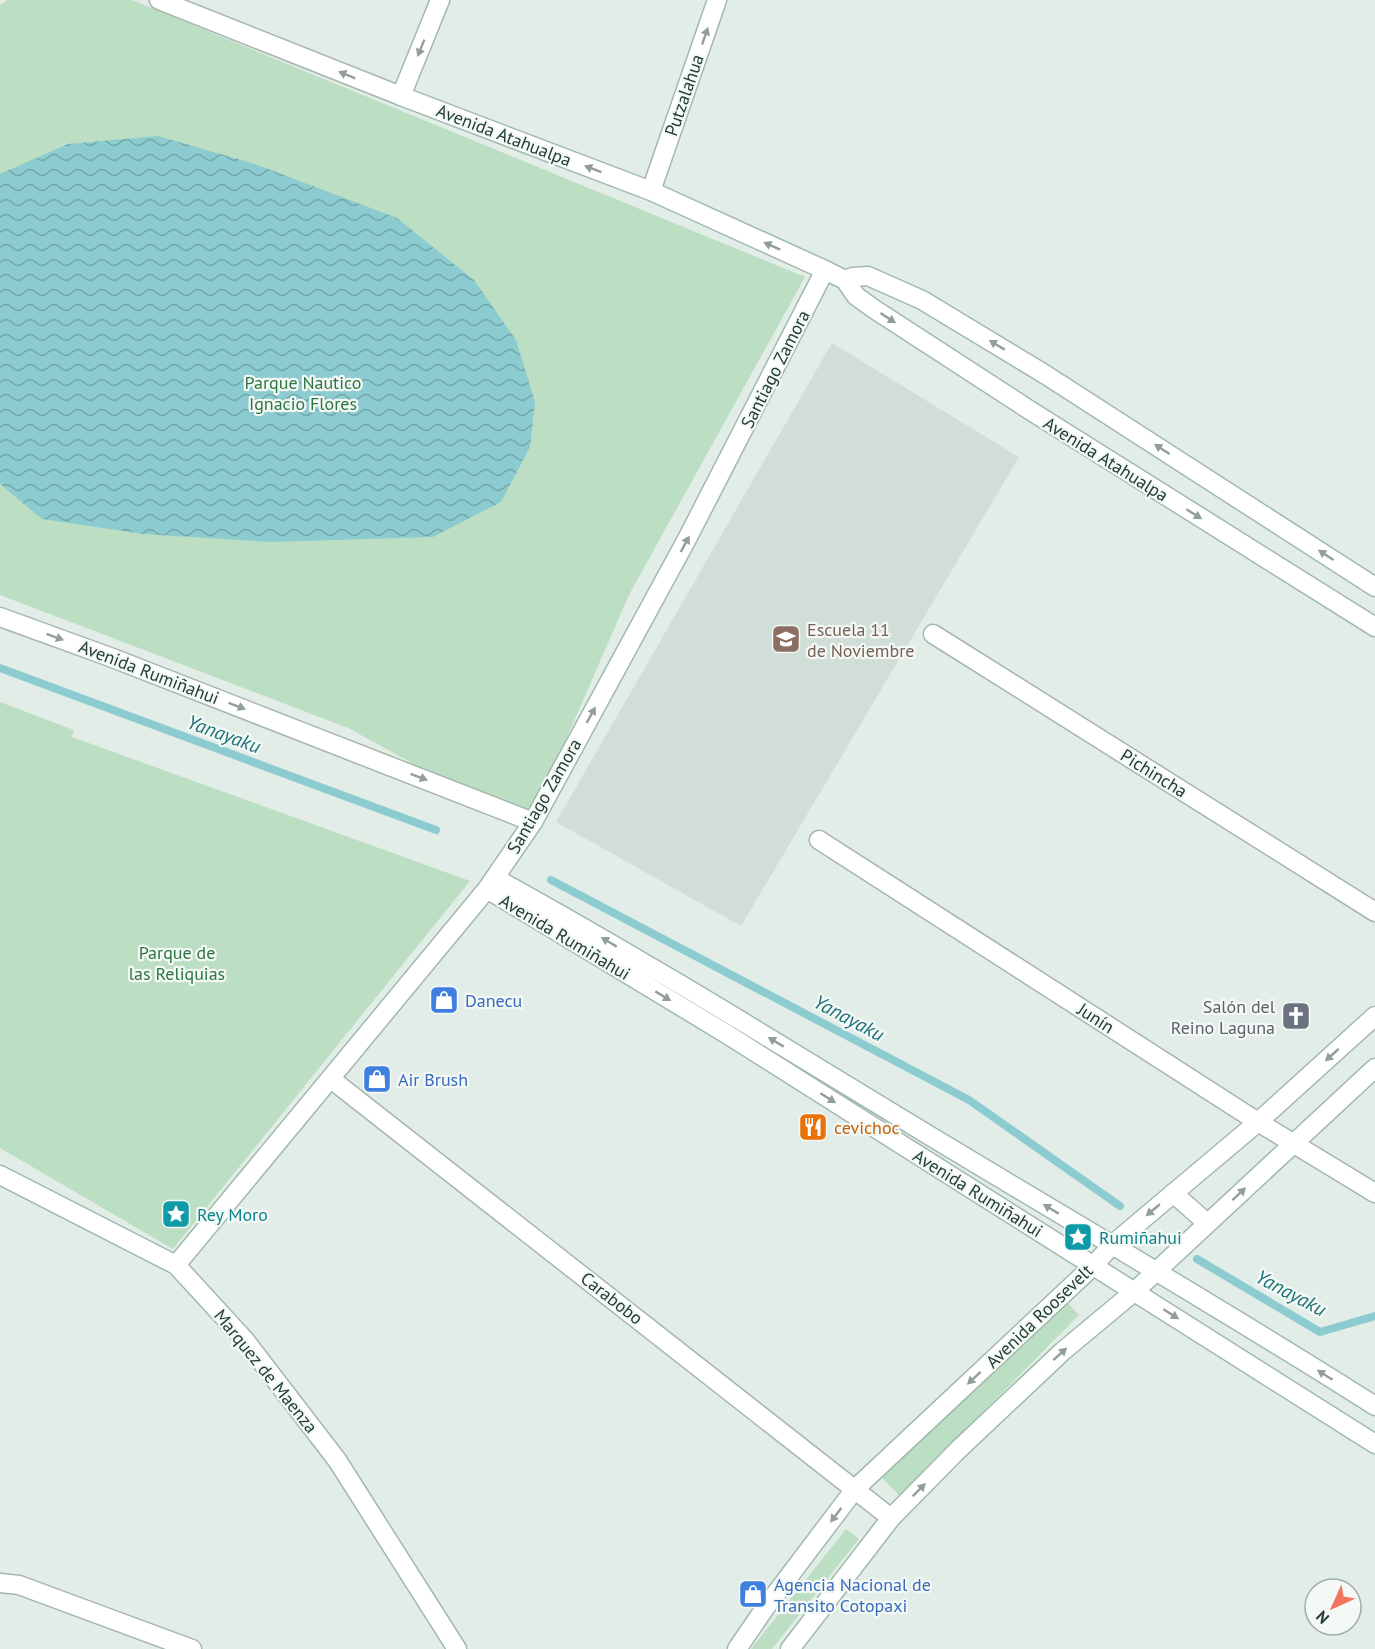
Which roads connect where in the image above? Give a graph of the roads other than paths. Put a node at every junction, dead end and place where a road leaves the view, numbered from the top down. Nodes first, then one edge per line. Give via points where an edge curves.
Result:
1 (159, 0) edge
2 (440, 0) edge
3 (717, 0) edge
4 (401, 96) junction
5 (651, 191) junction
6 (825, 270) junction
7 (845, 280) junction
8 (1375, 586) edge
9 (0, 617) edge
10 (1375, 627) edge
11 (933, 634) dead end
12 (530, 825) junction
13 (819, 840) dead end
14 (494, 881) junction
15 (1375, 912) edge
16 (1375, 1016) edge
17 (735, 1017) junction
18 (725, 1033) junction
19 (1375, 1068) edge
20 (331, 1078) junction
21 (1258, 1122) junction
22 (912, 1125) junction
23 (1293, 1143) junction
24 (901, 1144) junction
25 (0, 1174) edge
26 (1173, 1193) junction
27 (1375, 1193) edge
28 (1207, 1223) junction
29 (1112, 1245) junction
30 (176, 1265) junction
31 (1093, 1266) junction
32 (1156, 1271) junction
33 (1135, 1291) junction
34 (1352, 1392) junction
35 (1375, 1406) edge
36 (1335, 1419) junction
37 (1375, 1444) edge
38 (855, 1489) junction
39 (891, 1518) junction
40 (0, 1583) edge
41 (192, 1649) edge
42 (457, 1649) edge
43 (736, 1649) edge
44 (790, 1649) edge

4 -> 1 street, Avenida Atahualpa
2 -> 4 street
5 -> 3 street, Putzalahua
5 -> 4 street, Avenida Atahualpa
6 -> 5 street, Avenida Atahualpa
6 - 7 street, Avenida Atahualpa
12 -> 6 street, Santiago Zamora via 687,539
8 -> 7 street, Avenida Atahualpa via 922,300 867,276
7 -> 10 street, Avenida Atahualpa via 856,296 888,318
9 -> 12 street, Avenida Rumiñahui
11 - 15 street, Pichincha
12 - 14 street, Santiago Zamora
13 - 21 street, Junín
17 -> 14 street, Avenida Rumiñahui via 566,917
14 -> 18 street, Avenida Rumiñahui
14 - 20 street, Santiago Zamora
16 -> 21 street, Avenida Roosevelt
17 - 18 street
22 -> 17 street, Avenida Rumiñahui
18 -> 24 street, Avenida Rumiñahui
19 - 23 street
20 - 30 street, Santiago Zamora
20 - 38 street, Carabobo
21 - 23 street, Junín
21 - 26 street, Avenida Roosevelt
22 - 24 street
29 -> 22 street, Avenida Rumiñahui
23 - 27 street, Junín
28 -> 23 street
24 - 31 street, Avenida Rumiñahui
25 - 30 street, Marquez de Maenza
26 - 28 street
26 -> 29 street, Avenida Roosevelt
28 - 32 street
29 - 31 street, Avenida Roosevelt
29 - 32 street, Avenida Rumiñahui
30 - 42 street, Marquez de Maenza via 244,1339 337,1460
31 - 33 street, Avenida Rumiñahui
31 -> 38 street, Avenida Roosevelt
32 - 33 street
34 -> 32 street, Avenida Rumiñahui
33 -> 36 street, Avenida Rumiñahui
39 -> 33 street via 1063,1351
34 - 35 street, Avenida Rumiñahui
34 - 36 street
36 - 37 street, Avenida Rumiñahui
38 - 39 street, Carabobo
38 -> 43 street, Avenida Roosevelt
39 - 44 street
40 - 41 street via 19,1585

